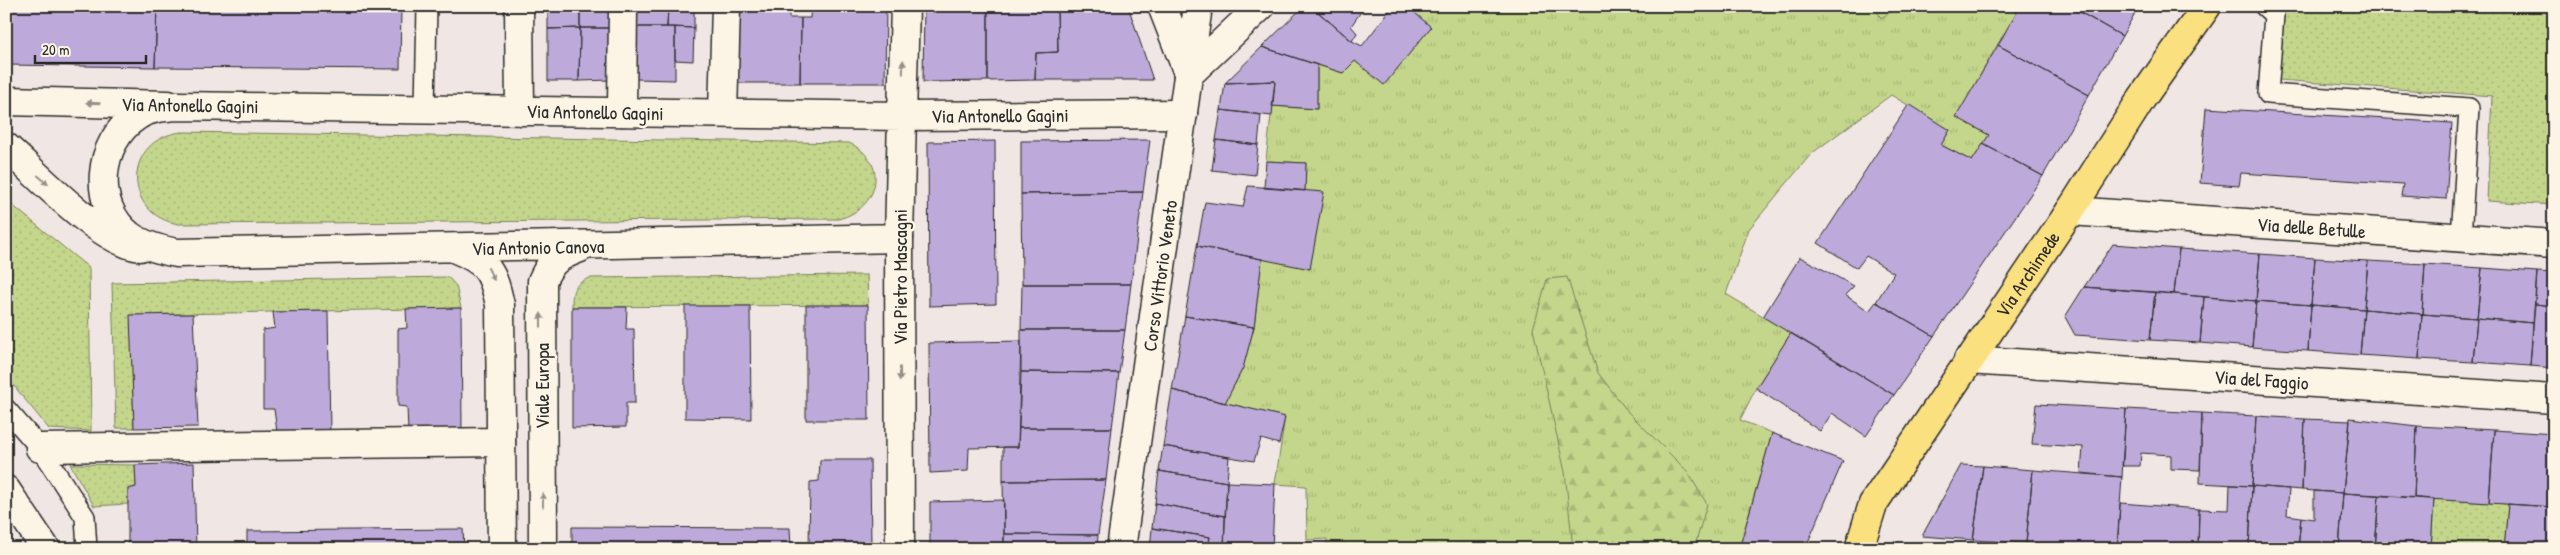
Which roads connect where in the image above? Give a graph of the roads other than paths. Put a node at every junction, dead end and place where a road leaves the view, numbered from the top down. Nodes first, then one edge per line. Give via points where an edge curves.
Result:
1 (427, 6) edge
2 (519, 6) edge
3 (624, 6) edge
4 (726, 6) edge
5 (905, 6) edge
6 (1162, 6) edge
7 (1198, 6) edge
8 (1261, 6) edge
9 (2206, 6) edge
10 (2264, 6) edge
11 (1188, 75) junction
12 (6, 101) edge
13 (177, 106) junction
14 (425, 109) junction
15 (520, 111) junction
16 (622, 112) junction
17 (723, 113) junction
18 (1183, 114) junction
19 (902, 116) junction
20 (6, 147) edge
21 (2070, 211) junction
22 (900, 238) junction
23 (2461, 238) junction
24 (2554, 244) edge
25 (584, 246) junction
26 (452, 248) junction
27 (167, 251) junction
28 (1968, 360) junction
29 (2554, 399) edge
30 (6, 409) edge
31 (501, 442) junction
32 (40, 448) junction
33 (6, 490) edge
34 (46, 549) edge
35 (87, 549) edge
36 (502, 549) edge
37 (543, 549) edge
38 (900, 549) edge
39 (1121, 549) edge
40 (1859, 549) edge

1 - 14 lane
2 - 15 street
3 - 16 street
4 - 17 street
19 -> 5 street, Via Pietro Mascagni
6 - 11 street, Corso Vittorio Veneto
7 - 11 street
8 - 11 street
9 - 21 main road, Via Archimede
10 - 23 lane via 2274,14 2268,94 2469,108
11 - 18 street, Corso Vittorio Veneto
13 -> 12 street, Via Antonello Gagini
13 - 14 street, Via Antonello Gagini
13 - 27 street via 157,107 126,125 117,135 105,166 104,192 110,210 129,235
14 - 15 street, Via Antonello Gagini
15 - 16 street, Via Antonello Gagini
16 - 17 street, Via Antonello Gagini
17 - 19 street, Via Antonello Gagini
18 - 19 street, Via Antonello Gagini
18 - 39 street, Corso Vittorio Veneto
19 - 22 street, Via Pietro Mascagni
20 -> 27 street, Via Antonio Canova via 99,228 135,246
21 - 23 street, Via delle Betulle
21 - 28 main road, Via Archimede
22 - 25 street, Via Antonio Canova
22 -> 38 street, Via Pietro Mascagni
23 - 24 street, Via delle Betulle
25 - 26 street, Via Antonio Canova
37 -> 25 street, Viale Europa via 542,281 548,266 562,255
26 - 27 street, Via Antonio Canova
26 -> 31 street via 474,256 487,266 496,283 500,305
28 - 29 street, Via del Faggio
28 - 40 main road, Via Archimede via 1874,504
30 - 32 lane
31 - 32 street
31 - 36 street
32 - 35 lane via 85,517
33 - 34 street

